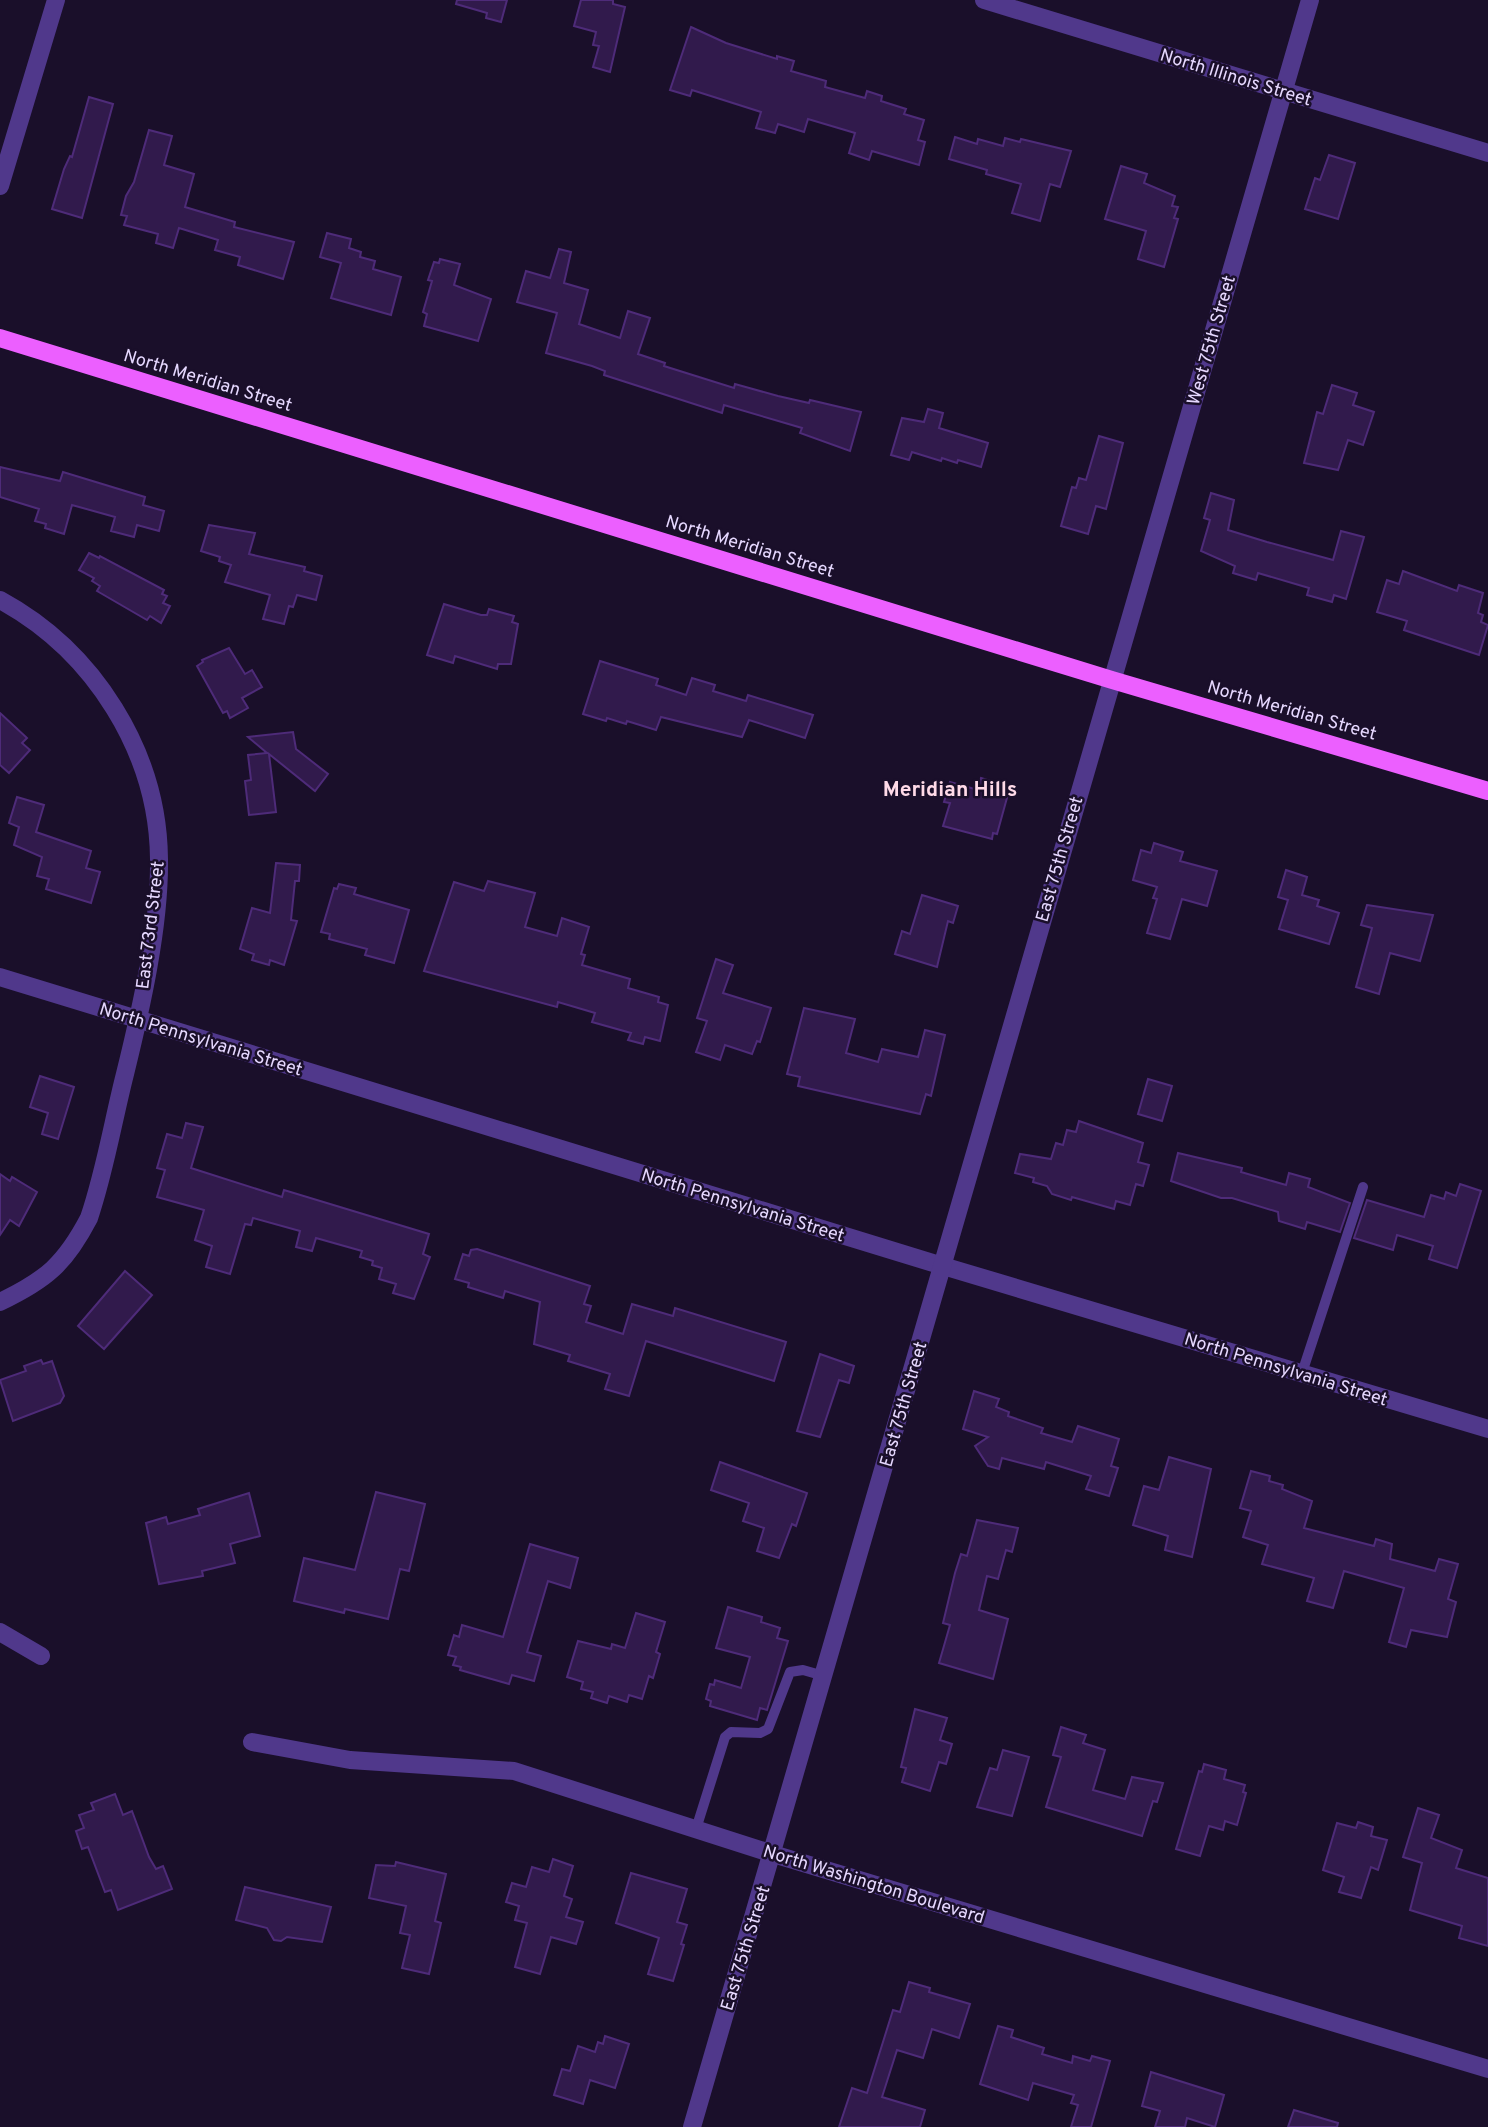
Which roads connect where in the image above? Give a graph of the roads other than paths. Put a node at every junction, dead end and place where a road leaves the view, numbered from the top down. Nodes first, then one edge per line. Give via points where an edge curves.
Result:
1 (56, 0) edge
2 (984, 0) edge
3 (1310, 0) edge
4 (1283, 92) junction
5 (1488, 153) edge
6 (0, 186) edge
7 (0, 338) edge
8 (0, 600) edge
9 (1112, 680) junction
10 (1488, 791) edge
11 (0, 977) edge
12 (138, 1020) junction
13 (1363, 1187) dead end
14 (943, 1266) junction
15 (0, 1302) edge
16 (1302, 1373) junction
17 (1488, 1429) edge
18 (0, 1632) edge
19 (41, 1656) dead end
20 (824, 1676) junction
21 (252, 1742) dead end
22 (696, 1829) junction
23 (773, 1854) junction
24 (1488, 2069) edge
25 (692, 2127) edge

1 - 6 street
2 - 4 street, North Illinois Street
3 - 4 street, West 75th Street
4 - 5 street, North Illinois Street
4 - 9 street, West 75th Street
7 - 9 main road, North Meridian Street
8 - 12 street, East 73rd Street via 41,626 84,667 113,706 139,758 153,807 159,859
9 - 10 main road, North Meridian Street
9 - 14 street, East 75th Street
11 - 12 street, North Pennsylvania Street
12 - 14 street, North Pennsylvania Street
12 - 15 street, East 73rd Street via 89,1218 58,1266
13 - 16 lane
14 - 16 street, North Pennsylvania Street
14 - 20 street, East 75th Street
16 - 17 street, North Pennsylvania Street
18 - 19 street
20 - 22 lane via 803,1670 790,1672 768,1729 731,1732 725,1737
20 - 23 street, East 75th Street
21 - 22 street, North Washington Boulevard via 350,1760 514,1771
22 - 23 street, North Washington Boulevard
23 - 24 street, North Washington Boulevard
23 - 25 street, East 75th Street

